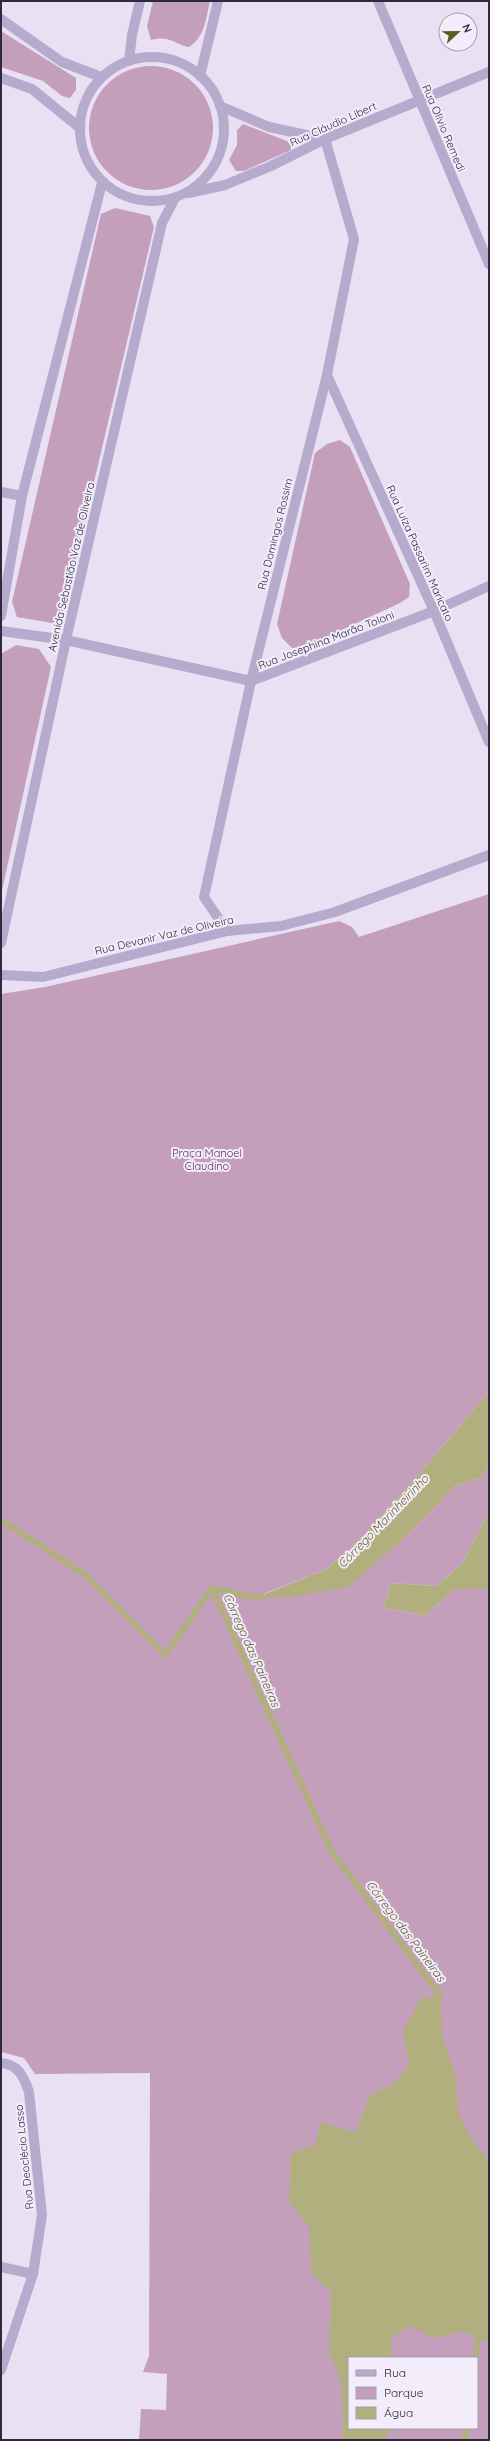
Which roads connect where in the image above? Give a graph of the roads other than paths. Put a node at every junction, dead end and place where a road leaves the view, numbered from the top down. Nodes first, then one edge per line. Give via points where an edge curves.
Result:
1 (140, 1) edge
2 (218, 1) edge
3 (378, 1) edge
4 (1, 19) edge
5 (129, 61) junction
6 (489, 72) edge
7 (200, 76) junction
8 (101, 77) junction
9 (1, 78) edge
10 (420, 100) junction
11 (220, 106) junction
12 (80, 128) junction
13 (325, 139) junction
14 (102, 182) junction
15 (185, 194) junction
16 (176, 198) junction
17 (489, 264) edge
18 (327, 375) junction
19 (1, 492) edge
20 (22, 496) junction
21 (489, 586) edge
22 (434, 611) junction
23 (1, 616) edge
24 (1, 631) edge
25 (66, 640) junction
26 (251, 682) junction
27 (489, 742) edge
28 (489, 855) edge
29 (227, 931) junction
30 (1, 944) edge
31 (1, 975) edge
32 (4, 2063) edge
33 (1, 2267) edge
34 (33, 2274) junction
35 (1, 2370) edge

1 - 5 street
2 - 7 street
3 - 10 street, Rua Olívio Remedi
4 - 8 street via 62,62
5 - 7 street via 154,57 179,62
5 - 8 street via 114,67
6 - 10 street, Rua Cláudio Libert
7 - 11 street via 212,89
8 - 12 street via 82,109
9 - 12 street via 32,89
10 - 13 street, Rua Cláudio Libert
10 - 17 street, Rua Olívio Remedi
11 - 13 street via 268,127
11 - 15 street via 224,131 219,156 206,178
12 - 14 street via 82,148 90,167
13 - 15 street, Rua Cláudio Libert via 226,185
13 - 18 street, Rua Domingos Rossim via 354,239
14 - 16 street via 124,197 150,202
14 - 20 street
15 - 16 street
16 - 25 street, Avenida Sebastião Vaz de Oliveira via 162,224
18 - 22 street, Rua Luíza Passarim Maricato
18 - 26 street, Rua Domingos Rossim
19 - 20 street
20 - 23 street
21 - 22 street, Rua Josephina Marão Toloni
22 - 26 street, Rua Josephina Marão Toloni
22 - 27 street, Rua Luíza Passarim Maricato
24 - 25 street, Rua Josephina Marão Toloni
25 - 26 street, Rua Josephina Marão Toloni
25 - 30 street, Avenida Sebastião Vaz de Oliveira
26 - 29 street, Rua Domingos Rossim via 204,897
28 - 29 street, Rua Devanir Vaz de Oliveira via 335,912 281,926
29 - 31 street, Rua Devanir Vaz de Oliveira via 44,976
32 - 34 street, Rua Deoclécio Lasso via 18,2069 25,2079 28,2092 42,2215
33 - 34 street
34 - 35 street, Rua Deoclécio Lasso

